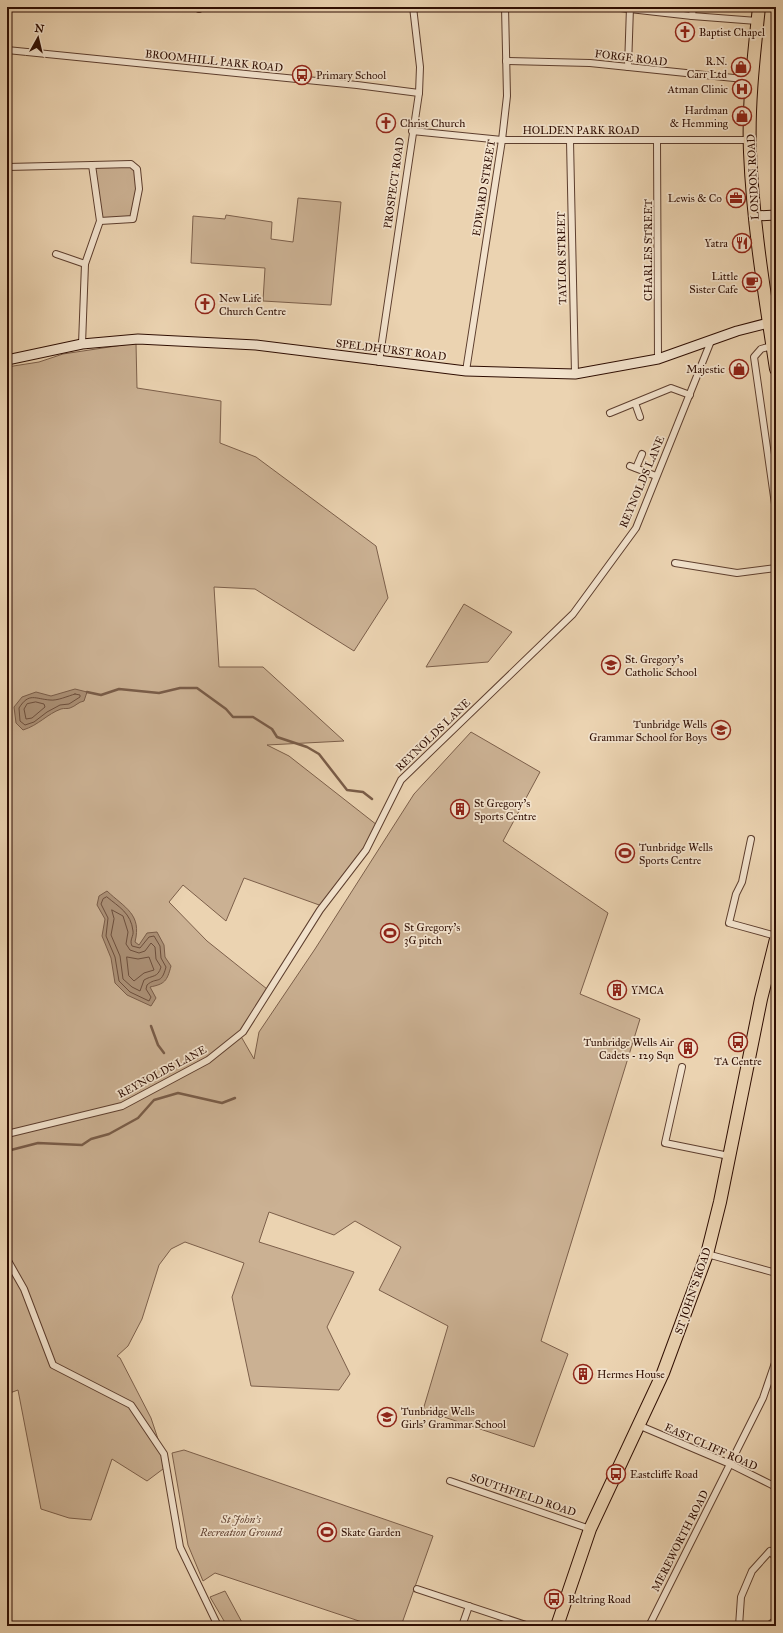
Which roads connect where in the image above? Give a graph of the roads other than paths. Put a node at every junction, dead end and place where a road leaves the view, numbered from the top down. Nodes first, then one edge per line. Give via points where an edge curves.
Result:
1 (413, 7) edge
2 (506, 7) edge
3 (612, 7) edge
4 (693, 7) edge
5 (759, 7) edge
6 (630, 8) edge
7 (692, 16) junction
8 (757, 21) junction
9 (7, 50) edge
10 (506, 61) junction
11 (628, 67) junction
12 (753, 80) junction
13 (419, 93) junction
14 (412, 131) junction
15 (502, 140) junction
16 (657, 140) junction
17 (750, 140) junction
18 (570, 141) junction
19 (92, 165) junction
20 (7, 167) edge
21 (776, 215) edge
22 (755, 216) junction
23 (100, 221) junction
24 (56, 254) dead end
25 (85, 264) junction
26 (768, 323) junction
27 (711, 341) junction
28 (82, 344) junction
29 (772, 346) junction
30 (658, 359) junction
31 (7, 360) edge
32 (378, 362) junction
33 (776, 369) edge
34 (466, 371) junction
35 (575, 374) junction
36 (690, 395) junction
37 (635, 403) junction
38 (610, 413) dead end
39 (640, 417) dead end
40 (642, 454) dead end
41 (656, 476) junction
42 (776, 511) edge
43 (675, 562) dead end
44 (776, 568) edge
45 (751, 839) dead end
46 (776, 936) edge
47 (776, 939) edge
48 (682, 1067) dead end
49 (7, 1134) edge
50 (729, 1156) junction
51 (707, 1254) junction
52 (7, 1259) edge
53 (776, 1273) edge
54 (776, 1360) edge
55 (638, 1426) junction
56 (730, 1464) junction
57 (450, 1481) dead end
58 (776, 1487) edge
59 (590, 1529) junction
60 (776, 1558) edge
61 (417, 1589) dead end
62 (469, 1606) junction
63 (776, 1620) edge
64 (218, 1626) edge
65 (462, 1626) edge
66 (529, 1626) edge
67 (557, 1626) edge
68 (649, 1626) edge
69 (739, 1626) edge
70 (768, 1626) edge

1 - 13 street, PROSPECT ROAD via 420,68
2 - 10 street, EDWARD STREET
3 - 6 street
4 - 7 street
5 - 8 highway, LONDON ROAD
6 - 7 street
6 - 11 street
7 - 8 street
8 - 12 highway, LONDON ROAD
9 - 13 street, BROOMHILL PARK ROAD
10 - 11 street, FORGE ROAD via 590,63
10 - 15 street, EDWARD STREET via 507,96
11 - 12 street, FORGE ROAD
12 - 17 highway, LONDON ROAD
13 - 14 street, PROSPECT ROAD
14 - 15 street, HOLDEN PARK ROAD
14 - 32 street, PROSPECT ROAD
15 - 18 street, HOLDEN PARK ROAD
15 - 34 street, EDWARD STREET
16 - 17 street, HOLDEN PARK ROAD
16 - 18 street, HOLDEN PARK ROAD
16 - 30 street, CHARLES STREET
17 - 22 highway, LONDON ROAD
18 - 35 street, TAYLOR STREET
19 - 20 street
19 - 23 street
19 - 23 street via 131,164 137,169 139,189 133,219
21 - 22 street
22 - 26 highway, LONDON ROAD
23 - 25 street
24 - 25 street
25 - 28 street
26 - 27 street, SPELDHURST ROAD
26 - 29 highway
27 - 30 street, SPELDHURST ROAD
27 - 36 street, REYNOLDS LANE
28 - 31 street, SPELDHURST ROAD
28 - 32 street, SPELDHURST ROAD via 138,339 256,345
29 - 33 highway
29 - 42 street via 761,349 754,357
30 - 35 street, SPELDHURST ROAD
32 - 34 street, SPELDHURST ROAD
34 - 35 street, SPELDHURST ROAD
36 - 37 street via 671,388
36 - 41 street, REYNOLDS LANE
37 - 38 street
37 - 39 street
40 - 41 street via 633,467
41 - 49 street, REYNOLDS LANE via 636,528 572,614 401,780 366,850 320,910 244,1032 208,1060 122,1106
43 - 44 street via 737,573
45 - 46 street via 742,882 736,894 729,923
47 - 50 highway, ST JOHN'S ROAD via 747,1060
48 - 50 street via 665,1143
50 - 51 highway, ST JOHN'S ROAD
51 - 53 street
51 - 55 highway, ST JOHN'S ROAD via 663,1373
52 - 64 street via 24,1288 53,1366 131,1405 164,1454 180,1547
54 - 56 street, MEREWORTH ROAD via 763,1398
55 - 56 street, EAST CLIFF ROAD
55 - 59 highway, ST JOHN'S ROAD
56 - 58 street, EAST CLIFF ROAD
56 - 68 street, MEREWORTH ROAD
57 - 59 street, SOUTHFIELD ROAD
59 - 67 highway, ST JOHN'S ROAD
60 - 69 street via 770,1551 752,1571 741,1597
61 - 62 street
62 - 65 street
62 - 66 street
63 - 70 street

